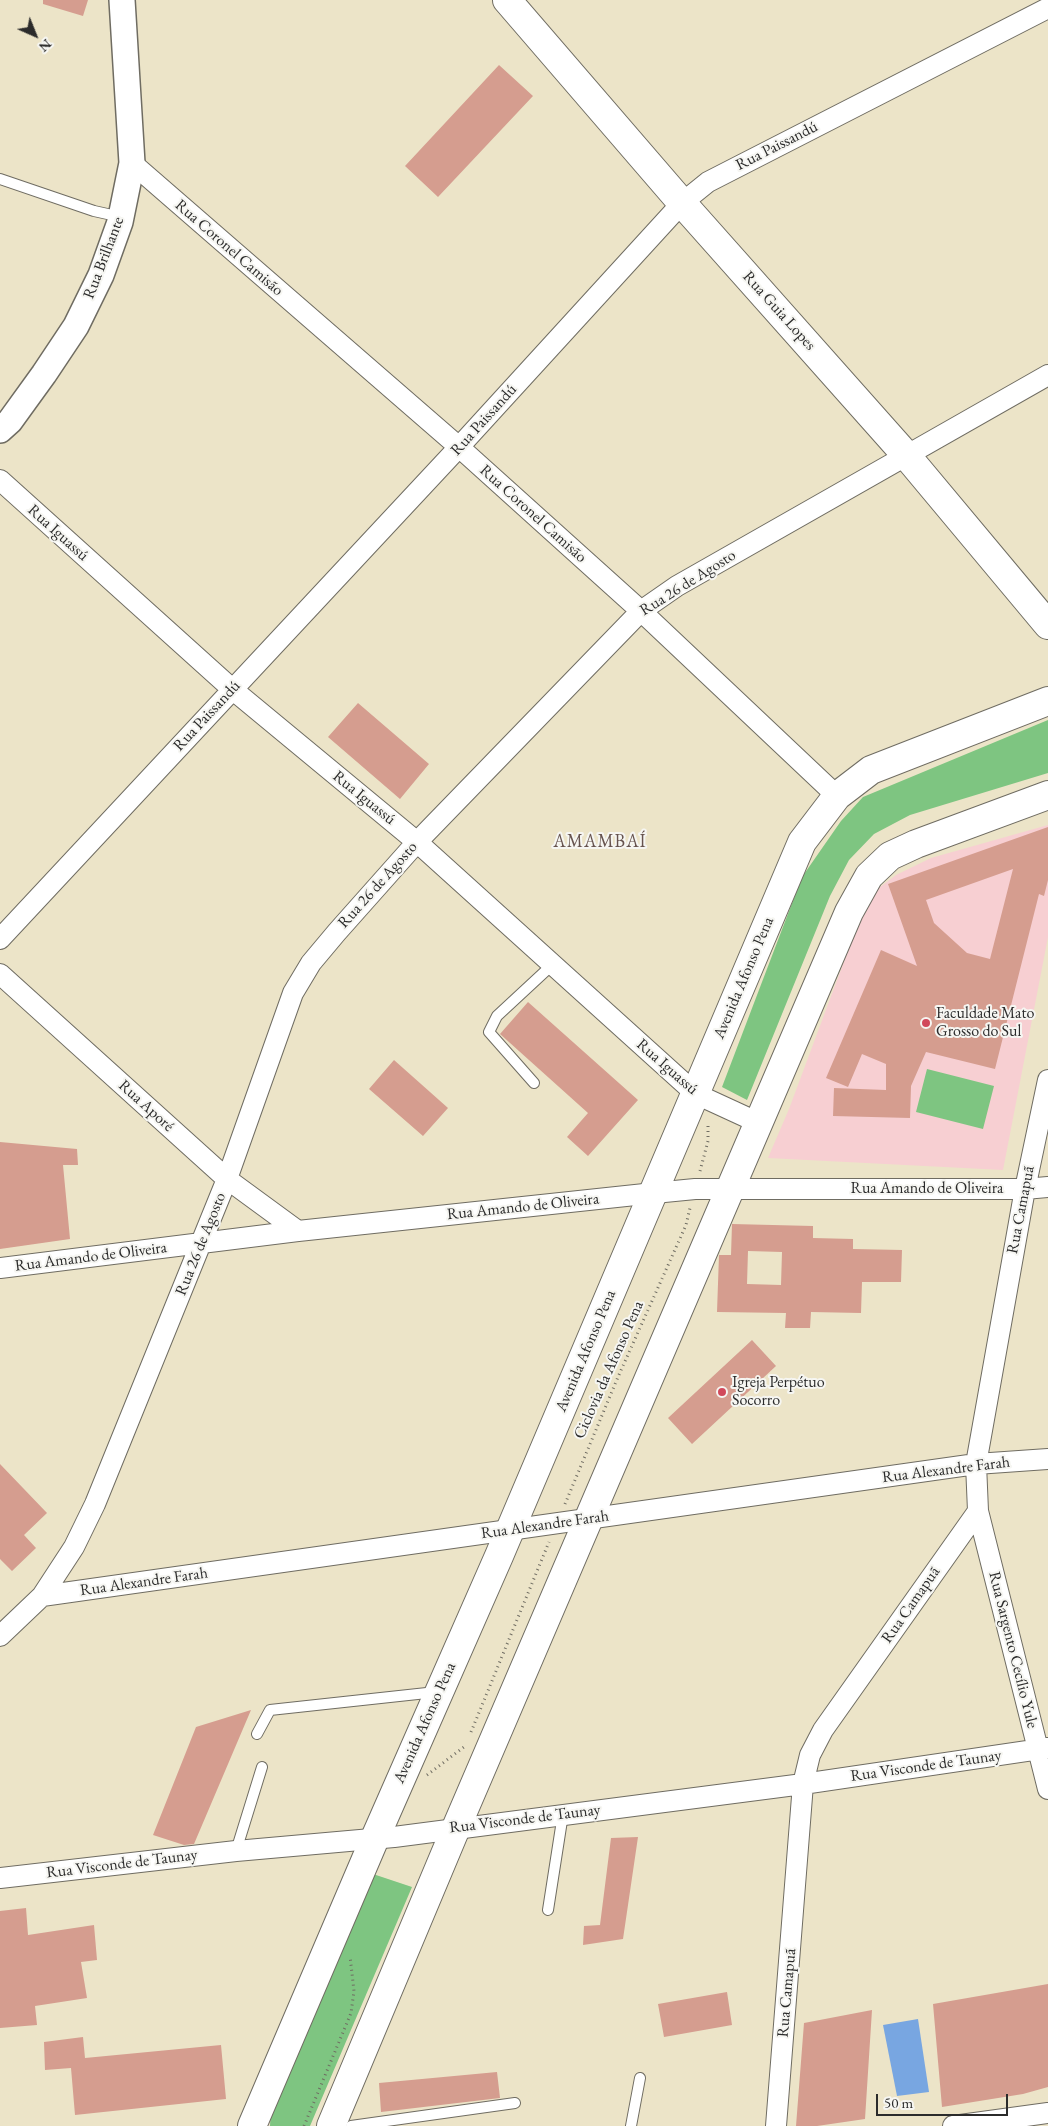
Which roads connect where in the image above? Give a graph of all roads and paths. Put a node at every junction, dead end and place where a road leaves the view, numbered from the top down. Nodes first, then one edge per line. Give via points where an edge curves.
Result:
1 (122, 0) edge
2 (507, 0) edge
3 (1048, 8) edge
4 (132, 163) junction
5 (0, 179) edge
6 (682, 203) junction
7 (121, 217) junction
8 (1048, 376) edge
9 (0, 430) edge
10 (459, 447) junction
11 (906, 455) junction
12 (0, 480) edge
13 (640, 611) junction
14 (1048, 625) edge
15 (232, 689) junction
16 (1048, 700) edge
17 (1048, 776) edge
18 (1048, 795) edge
19 (836, 796) junction
20 (417, 842) junction
21 (916, 844) junction
22 (0, 939) edge
23 (552, 964) junction
24 (0, 974) edge
25 (1048, 1080) edge
26 (534, 1084) dead end
27 (703, 1098) junction
28 (758, 1123) junction
29 (228, 1179) junction
30 (1048, 1187) edge
31 (1025, 1189) junction
32 (695, 1190) junction
33 (728, 1190) junction
34 (654, 1192) junction
35 (298, 1231) junction
36 (201, 1243) junction
37 (0, 1268) edge
38 (1048, 1459) edge
39 (976, 1464) junction
40 (978, 1511) junction
41 (588, 1520) junction
42 (556, 1524) junction
43 (509, 1530) junction
44 (42, 1596) junction
45 (2, 1630) edge
46 (439, 1691) junction
47 (257, 1734) dead end
48 (1043, 1749) edge
49 (262, 1767) dead end
50 (422, 1781) dead end
51 (803, 1784) junction
52 (1048, 1789) edge
53 (563, 1814) junction
54 (456, 1828) junction
55 (374, 1838) junction
56 (236, 1851) junction
57 (0, 1878) edge
58 (548, 1910) dead end
59 (350, 1952) dead end
60 (640, 2078) dead end
61 (515, 2103) dead end
62 (1048, 2113) edge
63 (252, 2126) edge
64 (304, 2126) edge
65 (331, 2126) edge
66 (351, 2126) edge
67 (631, 2126) edge
68 (776, 2126) edge
69 (953, 2126) edge

1 - 4 street, Rua Brilhante
2 - 6 main road, Rua Guia Lopes
3 - 6 street, Rua Paissandú via 708,182
4 - 7 street, Rua Brilhante
4 - 10 street, Rua Coronel Camisão
5 - 7 lane
6 - 10 street, Rua Paissandú
6 - 11 main road, Rua Guia Lopes
7 - 9 street, Rua Brilhante via 101,274 76,326 10,421
8 - 11 street, Rua 26 de Agosto
10 - 13 street, Rua Coronel Camisão
10 - 15 street, Rua Paissandú
11 - 13 street, Rua 26 de Agosto via 677,586
11 - 14 main road, Rua Guia Lopes
12 - 15 street, Rua Iguassú
13 - 19 street, Rua Coronel Camisão
13 - 20 street, Rua 26 de Agosto
15 - 20 street, Rua Iguassú
15 - 22 street, Rua Paissandú
16 - 19 main road, Avenida Afonso Pena via 871,770
17 - 21 main road
18 - 21 main road
19 - 27 main road, Avenida Afonso Pena via 802,842
20 - 23 street, Rua Iguassú
20 - 29 street, Rua 26 de Agosto via 311,963 293,993
21 - 28 main road via 890,856 869,876 849,912
23 - 26 lane via 497,1016 489,1032
23 - 27 street, Rua Iguassú
24 - 29 street, Rua Aporé
25 - 31 street, Rua Camapuã
27 - 28 street, Rua Iguassú
27 - 32 path, Ciclovia da Afonso Pena via 708,1141
27 - 34 main road, Avenida Afonso Pena
28 - 33 main road
29 - 35 street, Rua Aporé
29 - 36 street, Rua 26 de Agosto
30 - 31 street, Rua Amando de Oliveira
31 - 33 street, Rua Amando de Oliveira
31 - 39 street, Rua Camapuã
32 - 33 street, Rua Amando de Oliveira
32 - 34 street, Rua Amando de Oliveira
32 - 42 path, Ciclovia da Afonso Pena via 686,1225
33 - 41 main road
34 - 35 street, Rua Amando de Oliveira
34 - 43 main road, Avenida Afonso Pena
35 - 36 street, Rua Amando de Oliveira
36 - 37 street, Rua Amando de Oliveira
36 - 44 street, Rua 26 de Agosto via 95,1504 74,1547
38 - 39 street, Rua Alexandre Farah
39 - 40 street, Rua Camapuã
39 - 41 street, Rua Alexandre Farah
40 - 48 street, Rua Sargento Cecílio Yule
40 - 51 street, Rua Camapuã via 823,1730 810,1755
41 - 42 street, Rua Alexandre Farah
41 - 54 main road
42 - 43 street, Rua Alexandre Farah
42 - 50 path, Ciclovia da Afonso Pena via 464,1748
43 - 44 street, Rua Alexandre Farah
43 - 46 main road, Avenida Afonso Pena
44 - 45 street, Rua 26 de Agosto
46 - 47 lane via 270,1710
46 - 55 main road, Avenida Afonso Pena
48 - 51 street, Rua Visconde de Taunay
48 - 52 street, Rua Sargento Cecílio Yule
49 - 56 lane
51 - 53 street, Rua Visconde de Taunay
51 - 68 street, Rua Camapuã
53 - 54 street, Rua Visconde de Taunay
53 - 58 lane
54 - 55 street, Rua Visconde de Taunay
54 - 65 main road
55 - 56 street, Rua Visconde de Taunay
55 - 63 main road, Avenida Afonso Pena
56 - 57 street, Rua Visconde de Taunay
59 - 64 path via 354,1991 351,2013
60 - 67 lane
61 - 66 lane
62 - 69 street

